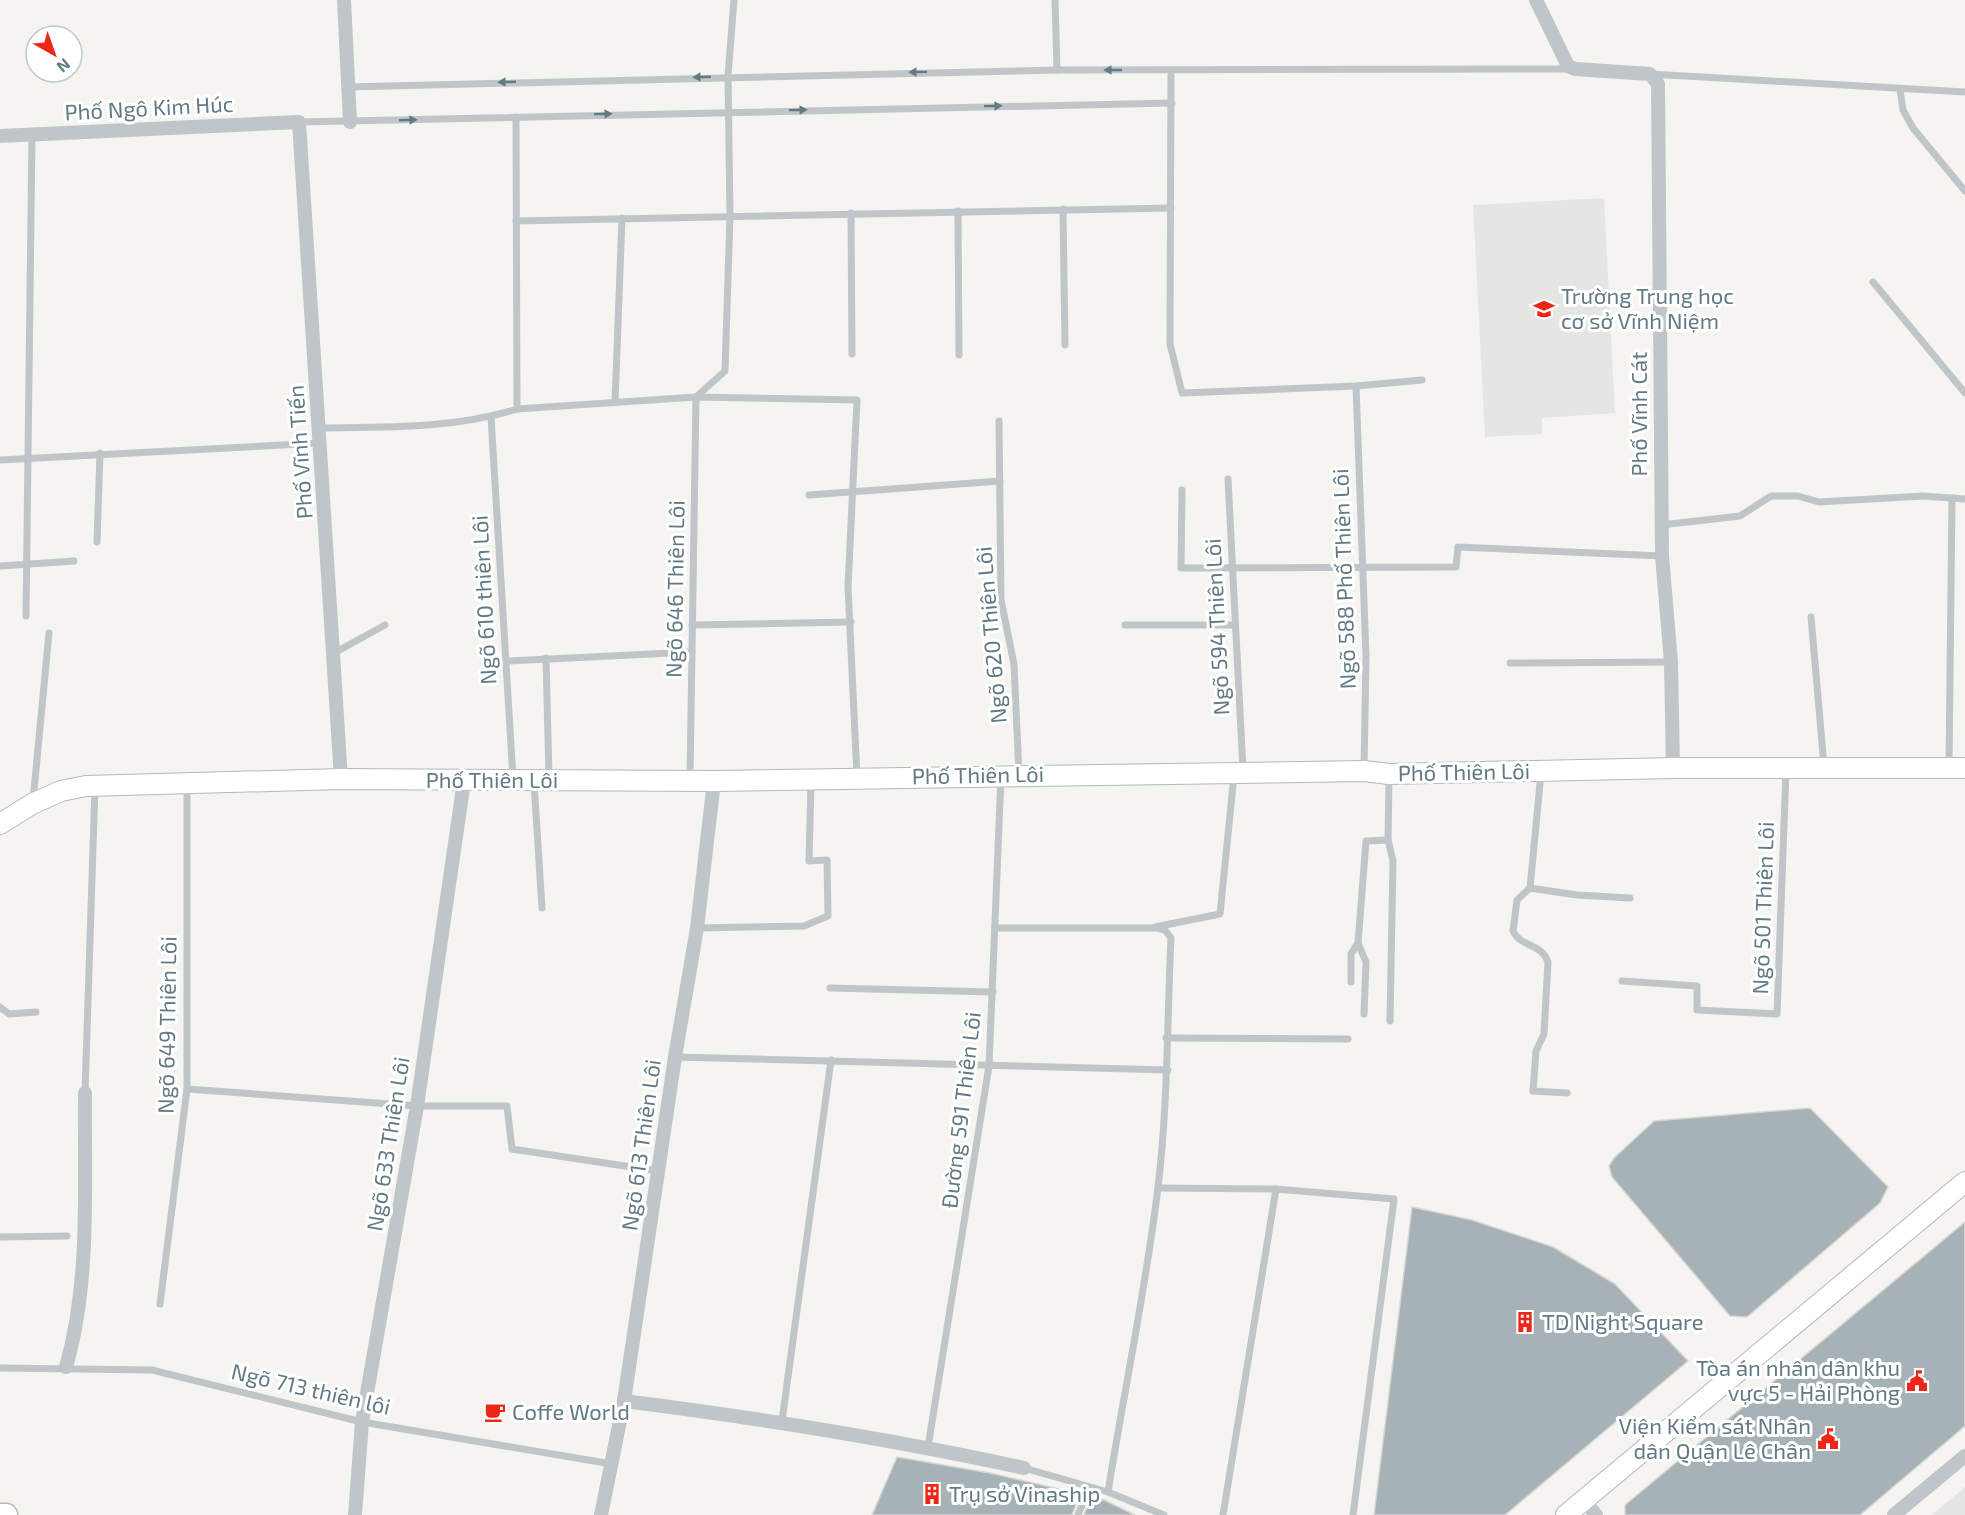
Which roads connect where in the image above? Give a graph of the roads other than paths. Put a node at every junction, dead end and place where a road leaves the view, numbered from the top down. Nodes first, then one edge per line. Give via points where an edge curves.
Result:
1 (344, 0) edge
2 (734, 0) edge
3 (1055, 0) edge
4 (1536, 0) edge
5 (1575, 69) junction
6 (1057, 70) junction
7 (1171, 70) junction
8 (1650, 74) junction
9 (728, 76) junction
10 (348, 87) junction
11 (1900, 90) junction
12 (1965, 92) edge
13 (1172, 103) junction
14 (729, 111) junction
15 (516, 117) junction
16 (299, 122) junction
17 (350, 122) junction
18 (32, 135) junction
19 (0, 136) edge
20 (1965, 191) edge
21 (1172, 208) junction
22 (1063, 209) junction
23 (958, 211) junction
24 (851, 213) junction
25 (730, 216) junction
26 (622, 219) junction
27 (516, 221) junction
28 (1873, 282) dead end
29 (1065, 345) dead end
30 (852, 354) dead end
31 (959, 355) dead end
32 (1422, 380) dead end
33 (1356, 386) junction
34 (1965, 393) edge
35 (696, 397) junction
36 (615, 402) junction
37 (517, 409) junction
38 (491, 417) junction
39 (999, 421) dead end
40 (319, 428) junction
41 (320, 442) junction
42 (100, 453) junction
43 (0, 460) edge
44 (28, 460) junction
45 (1228, 479) dead end
46 (1000, 482) junction
47 (1182, 490) dead end
48 (854, 491) junction
49 (809, 495) dead end
50 (1952, 498) junction
51 (1965, 499) edge
52 (1661, 525) junction
53 (97, 542) dead end
54 (1662, 556) junction
55 (74, 561) dead end
56 (28, 565) junction
57 (0, 566) edge
58 (1362, 566) junction
59 (1231, 569) junction
60 (26, 616) dead end
61 (1811, 617) dead end
62 (851, 622) junction
63 (385, 625) dead end
64 (692, 625) junction
65 (1125, 625) dead end
66 (1234, 625) junction
67 (48, 633) dead end
68 (692, 652) junction
69 (334, 654) junction
70 (546, 658) junction
71 (506, 661) junction
72 (1671, 662) junction
73 (1510, 663) dead end
74 (1673, 768) junction
75 (1786, 768) junction
76 (1957, 768) edge
77 (1825, 769) junction
78 (1364, 771) junction
79 (1541, 771) junction
80 (1239, 773) junction
81 (1389, 774) junction
82 (1010, 775) junction
83 (812, 777) junction
84 (857, 777) junction
85 (340, 779) junction
86 (464, 780) junction
87 (541, 780) junction
88 (513, 781) junction
89 (690, 781) junction
90 (714, 781) junction
91 (187, 782) junction
92 (95, 786) junction
93 (32, 804) junction
94 (0, 824) edge
95 (1388, 840) junction
96 (1530, 888) junction
97 (1630, 897) dead end
98 (542, 908) dead end
99 (697, 928) junction
100 (995, 928) junction
101 (1152, 928) junction
102 (1358, 943) junction
103 (1622, 981) dead end
104 (1351, 982) dead end
105 (830, 988) dead end
106 (993, 992) junction
107 (0, 1007) edge
108 (36, 1012) dead end
109 (1364, 1014) dead end
110 (1390, 1021) dead end
111 (1166, 1038) junction
112 (1348, 1039) dead end
113 (675, 1057) junction
114 (831, 1060) junction
115 (989, 1066) junction
116 (1168, 1070) junction
117 (187, 1089) junction
118 (85, 1093) joint
119 (1567, 1093) dead end
120 (417, 1106) junction
121 (658, 1171) junction
122 (1965, 1182) edge
123 (1158, 1188) junction
124 (1276, 1189) junction
125 (67, 1236) dead end
126 (0, 1237) edge
127 (160, 1304) dead end
128 (66, 1367) junction
129 (0, 1368) edge
130 (624, 1401) junction
131 (782, 1421) junction
132 (362, 1422) junction
133 (928, 1447) junction
134 (1965, 1456) edge
135 (612, 1464) junction
136 (1024, 1468) joint
137 (1089, 1487) junction
138 (1107, 1492) junction
139 (1590, 1508) edge
140 (0, 1515) edge
141 (6, 1515) edge
142 (355, 1515) edge
143 (601, 1515) edge
144 (1078, 1515) edge
145 (1164, 1515) edge
146 (1223, 1515) edge
147 (1353, 1515) edge
148 (1566, 1515) edge
149 (1894, 1515) edge

1 - 10 street
2 - 9 lane
3 - 6 lane
4 - 5 street via 1564,61
5 - 7 lane
5 - 8 street
7 -> 6 lane
6 -> 9 lane
7 - 13 lane
8 - 11 lane
8 - 52 street, Phố Vĩnh Cát via 1658,84
9 -> 10 lane
9 - 14 lane
10 - 17 street
11 - 12 lane
11 - 20 lane via 1903,110 1913,128
14 -> 13 lane
13 - 21 lane
15 -> 14 lane
14 - 25 lane
17 -> 15 lane
15 - 27 lane
16 - 17 lane
16 - 18 street, Phố Ngô Kim Húc
16 - 40 street, Phố Vĩnh Tiến
18 - 19 street, Phố Ngô Kim Húc
18 - 44 lane
21 - 22 lane
21 - 33 lane via 1170,344 1182,393
22 - 23 lane
22 - 29 lane
23 - 24 lane
23 - 31 lane
24 - 25 lane
24 - 30 lane
25 - 26 lane
25 - 35 lane via 725,371
26 - 27 lane
26 - 36 lane
27 - 37 lane
28 - 34 lane
32 - 33 lane
33 - 58 lane, Ngõ 588 Phố Thiên Lôi
35 - 36 lane
35 - 48 lane via 857,400
35 - 64 lane, Ngõ 646 Thiên Lôi
36 - 37 lane
37 - 38 lane
38 - 40 lane via 432,427
38 - 71 lane, Ngõ 610 thiên Lôi
39 - 46 lane, Ngõ 620 Thiên Lôi
40 - 41 street, Phố Vĩnh Tiến
41 - 42 lane
41 - 69 street, Phố Vĩnh Tiến
42 - 44 lane
42 - 53 lane
43 - 44 lane
44 - 56 lane
45 - 59 lane, Ngõ 594 Thiên Lôi
46 - 48 lane
46 - 82 lane, Ngõ 620 Thiên Lôi via 1001,600 1014,664
47 - 59 lane via 1181,568
48 - 49 lane
48 - 62 lane via 848,587
50 - 51 lane
50 - 52 lane via 1819,502 1798,496 1771,496 1740,516
50 - 76 lane
52 - 54 street, Phố Vĩnh Cát
54 - 58 lane via 1458,547 1456,567
54 - 72 street, Phố Vĩnh Cát
55 - 56 lane
56 - 57 lane
56 - 60 lane
58 - 59 lane
58 - 78 lane, Ngõ 588 Phố Thiên Lôi via 1366,656
59 - 66 lane, Ngõ 594 Thiên Lôi
61 - 77 lane
62 - 64 lane
62 - 84 lane
63 - 69 lane
64 - 68 lane, Ngõ 646 Thiên Lôi
65 - 66 lane
66 - 80 lane, Ngõ 594 Thiên Lôi
67 - 93 lane
68 - 70 lane
68 - 89 lane, Ngõ 646 Thiên Lôi
69 - 85 street, Phố Vĩnh Tiến
70 - 71 lane
70 - 87 lane
71 - 88 lane, Ngõ 610 thiên Lôi
72 - 73 lane
72 - 74 street, Phố Vĩnh Cát
74 - 75 main road, Phố Thiên Lôi
74 - 79 main road, Phố Thiên Lôi
75 - 77 main road, Phố Thiên Lôi
75 - 103 lane, Ngõ 501 Thiên Lôi via 1777,1014 1696,1010 1697,986
76 - 77 main road, Phố Thiên Lôi
78 - 80 main road, Phố Thiên Lôi
78 - 81 main road, Phố Thiên Lôi
79 - 81 main road, Phố Thiên Lôi
79 - 96 lane
80 - 82 main road, Phố Thiên Lôi
80 - 101 lane, Ngõ 594 Thiên Lôi via 1220,914
81 - 95 lane
82 - 84 main road, Phố Thiên Lôi
82 - 100 lane, Đường 591 Thiên Lôi
83 - 84 main road, Phố Thiên Lôi
83 - 90 main road, Phố Thiên Lôi
83 - 99 lane via 809,861 827,860 828,916 804,926
85 - 86 main road, Phố Thiên Lôi
85 - 91 main road, Phố Thiên Lôi
86 - 88 main road, Phố Thiên Lôi
86 - 120 street, Ngõ 633 Thiên Lôi
87 - 88 main road, Phố Thiên Lôi
87 - 89 main road, Phố Thiên Lôi
87 - 98 lane
89 - 90 main road, Phố Thiên Lôi
90 - 99 street, Ngõ 613 Thiên Lôi
91 - 92 main road, Phố Thiên Lôi
91 - 117 lane, Ngõ 649 Thiên Lôi
92 - 93 main road, Phố Thiên Lôi via 61,791
92 - 118 lane
93 - 94 main road, Phố Thiên Lôi
95 - 102 lane via 1366,840
95 - 110 lane via 1393,861
96 - 97 lane via 1577,896
96 - 119 lane via 1517,900 1512,931 1520,941 1538,947 1548,962 1544,1034 1536,1051 1533,1091
99 - 113 street, Ngõ 613 Thiên Lôi
100 - 101 lane
100 - 106 lane, Đường 591 Thiên Lôi
101 - 111 lane via 1165,930 1171,938
102 - 104 lane via 1351,954
102 - 109 lane via 1366,962
105 - 106 lane
106 - 115 lane, Đường 591 Thiên Lôi
107 - 108 lane via 9,1014
111 - 112 lane
111 - 116 lane
113 - 114 lane
113 - 121 street, Ngõ 613 Thiên Lôi
114 - 115 lane
114 - 131 lane
115 - 116 lane
115 - 133 lane, Đường 591 Thiên Lôi
116 - 123 lane
117 - 120 lane
117 - 127 lane, Ngõ 649 Thiên Lôi
118 - 128 street via 82,1294
120 - 121 lane via 507,1106 512,1149
120 - 132 street, Ngõ 633 Thiên Lôi
121 - 130 street, Ngõ 613 Thiên Lôi
122 - 139 main road
123 - 124 lane
123 - 138 lane
124 - 146 lane
124 - 147 lane via 1394,1199
125 - 126 lane
128 - 129 lane, Ngõ 713 thiên lôi
128 - 132 lane, Ngõ 713 thiên lôi via 152,1370
130 - 131 street
130 - 135 street, Ngõ 613 Thiên Lôi
131 - 133 street
132 - 135 lane, Ngõ 713 thiên lôi
132 - 142 street, Ngõ 633 Thiên Lôi
133 - 136 street
134 - 149 street
135 - 143 street, Ngõ 613 Thiên Lôi
136 - 137 lane
137 - 138 lane
137 - 144 lane
138 - 145 lane
139 - 148 main road
140 - 141 main road

